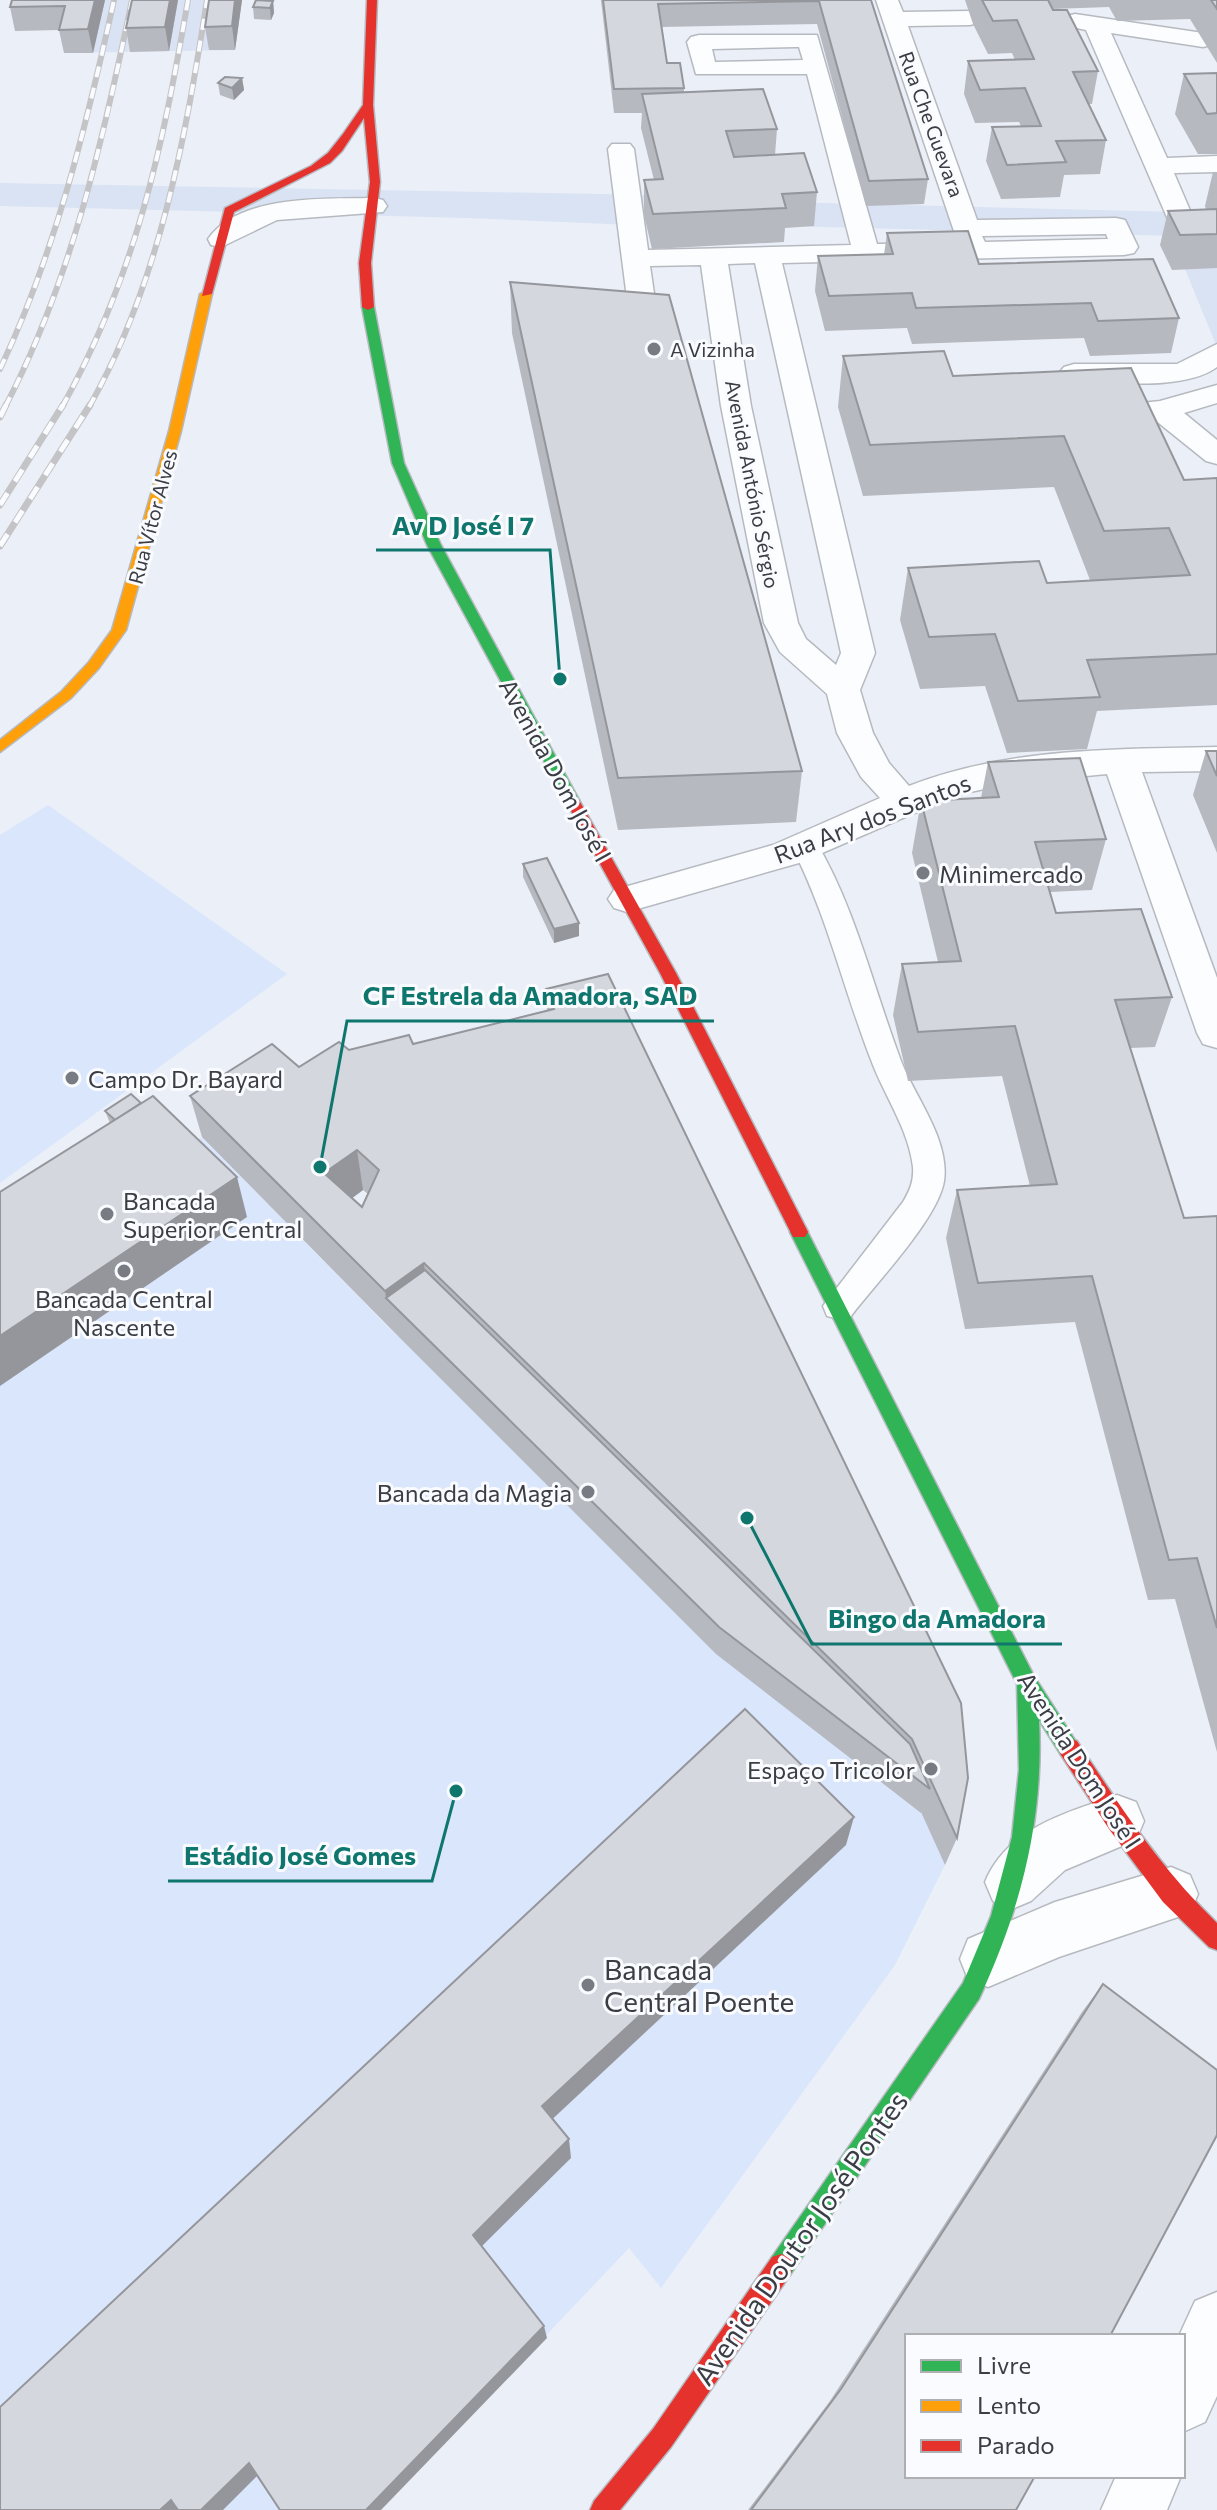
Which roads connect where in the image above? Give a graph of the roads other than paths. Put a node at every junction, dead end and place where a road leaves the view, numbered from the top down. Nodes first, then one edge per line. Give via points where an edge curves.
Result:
1 (372, 0) edge
2 (890, 10) edge
3 (970, 18) dead end
4 (1047, 18) edge
5 (1096, 25) junction
6 (1203, 40) dead end
7 (817, 67) dead end
8 (368, 105) junction
9 (621, 149) dead end
10 (1217, 164) edge
11 (1157, 166) junction
12 (374, 206) junction
13 (1182, 222) edge
14 (221, 239) junction
15 (866, 252) junction
16 (766, 254) junction
17 (713, 255) junction
18 (636, 258) junction
19 (643, 314) edge
20 (1217, 353) edge
21 (1049, 376) edge
22 (1217, 394) edge
23 (1162, 410) junction
24 (1071, 417) edge
25 (1217, 455) edge
26 (843, 690) junction
27 (0, 747) edge
28 (1217, 759) edge
29 (1120, 761) junction
30 (903, 802) junction
31 (805, 847) junction
32 (627, 899) junction
33 (1217, 1033) edge
34 (839, 1306) junction
35 (1027, 1683) junction
36 (1117, 1821) junction
37 (1012, 1882) junction
38 (1171, 1894) junction
39 (1217, 1939) edge
40 (988, 1959) junction
41 (1217, 2323) edge
42 (1185, 2395) edge
43 (1148, 2478) edge
44 (603, 2510) edge
45 (1134, 2510) edge

1 - 8 street, Avenida Dom José I
2 - 3 street
2 - 15 street, Rua Che Guevara via 971,239
4 - 5 street
5 - 6 street
5 - 11 street
7 - 15 street
8 - 12 street, Avenida Dom José I
8 - 14 street, Rua Vítor Alves via 328,160 229,210
9 - 18 street
10 - 11 street
11 - 13 street
12 - 14 street via 265,214 233,227
12 - 32 street, Avenida Dom José I via 365,263 369,315 398,463 477,628
14 - 27 street, Rua Vítor Alves via 119,630 73,691
15 - 16 street
16 - 17 street
16 - 26 street via 858,653
17 - 18 street
17 - 26 street, Avenida António Sérgio via 736,406 781,623 792,645
18 - 19 street
20 - 21 street via 1197,368 1177,373
22 - 23 street
23 - 24 street
23 - 25 street
26 - 30 street via 855,733
28 - 29 street, Rua Ary dos Santos
29 - 30 street, Rua Ary dos Santos via 992,775
29 - 33 street
30 - 31 street, Rua Ary dos Santos
31 - 32 street, Rua Ary dos Santos
31 - 34 lane via 822,875 928,1168 924,1194
32 - 34 street, Avenida Dom José I
34 - 35 street, Avenida Dom José I
35 - 36 street, Avenida Dom José I
35 - 37 street, Avenida Doutor José Pontes via 1027,1798
36 - 37 street, Avenida Doutor José Pontes via 1052,1846 1026,1863
36 - 38 street, Avenida Dom José I
37 - 40 street, Avenida Doutor José Pontes
38 - 39 street, Avenida Dom José I
38 - 40 street via 1055,1930
40 - 44 street, Avenida Doutor José Pontes via 662,2438
41 - 42 street
43 - 45 street

